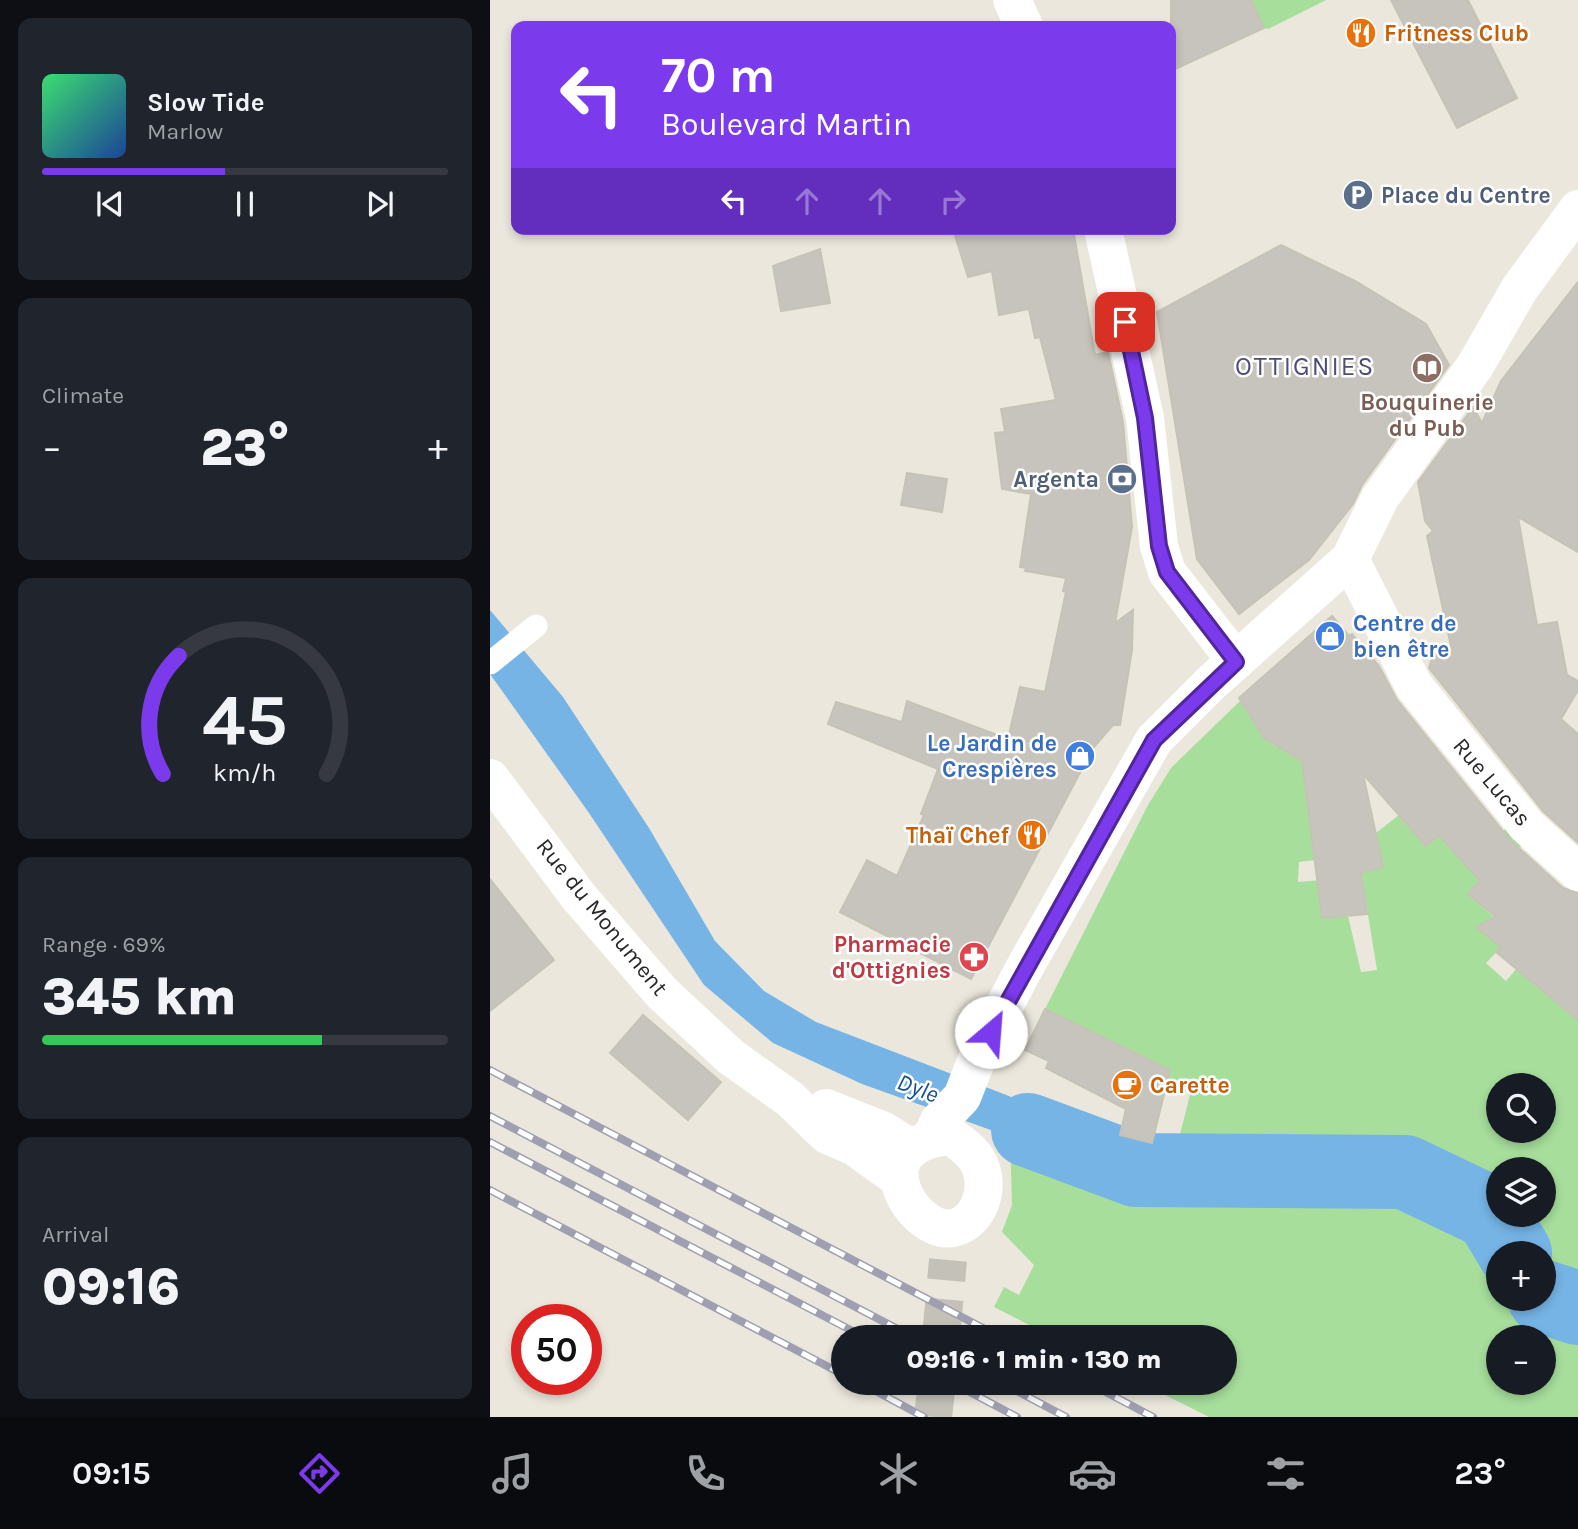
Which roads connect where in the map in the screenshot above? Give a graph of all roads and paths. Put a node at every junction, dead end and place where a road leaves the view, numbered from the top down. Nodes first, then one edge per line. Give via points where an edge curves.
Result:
1 (1012, 0) edge
2 (1022, 21) edge
3 (1578, 209) edge
4 (1104, 235) edge
5 (1350, 559) junction
6 (536, 626) dead end
7 (1236, 662) junction
8 (490, 663) edge
9 (490, 778) edge
10 (1578, 872) edge
11 (944, 1128) junction
12 (967, 1221) junction
13 (929, 1222) junction

1 - 2 street
3 - 5 street via 1520,288 1475,366 1380,498
4 - 7 street via 1145,418 1159,546 1167,572
5 - 7 street
5 - 10 street, Rue Lucas via 1414,686 1527,826
6 - 8 lane
7 - 11 street via 1154,740 1026,965
9 - 11 street, Rue du Monument via 579,897 662,993 731,1057 790,1099 834,1110 884,1131
11 - 12 street via 983,1171 978,1209
11 - 13 street via 909,1201
12 - 13 street via 948,1228
12 - 13 street via 948,1260

